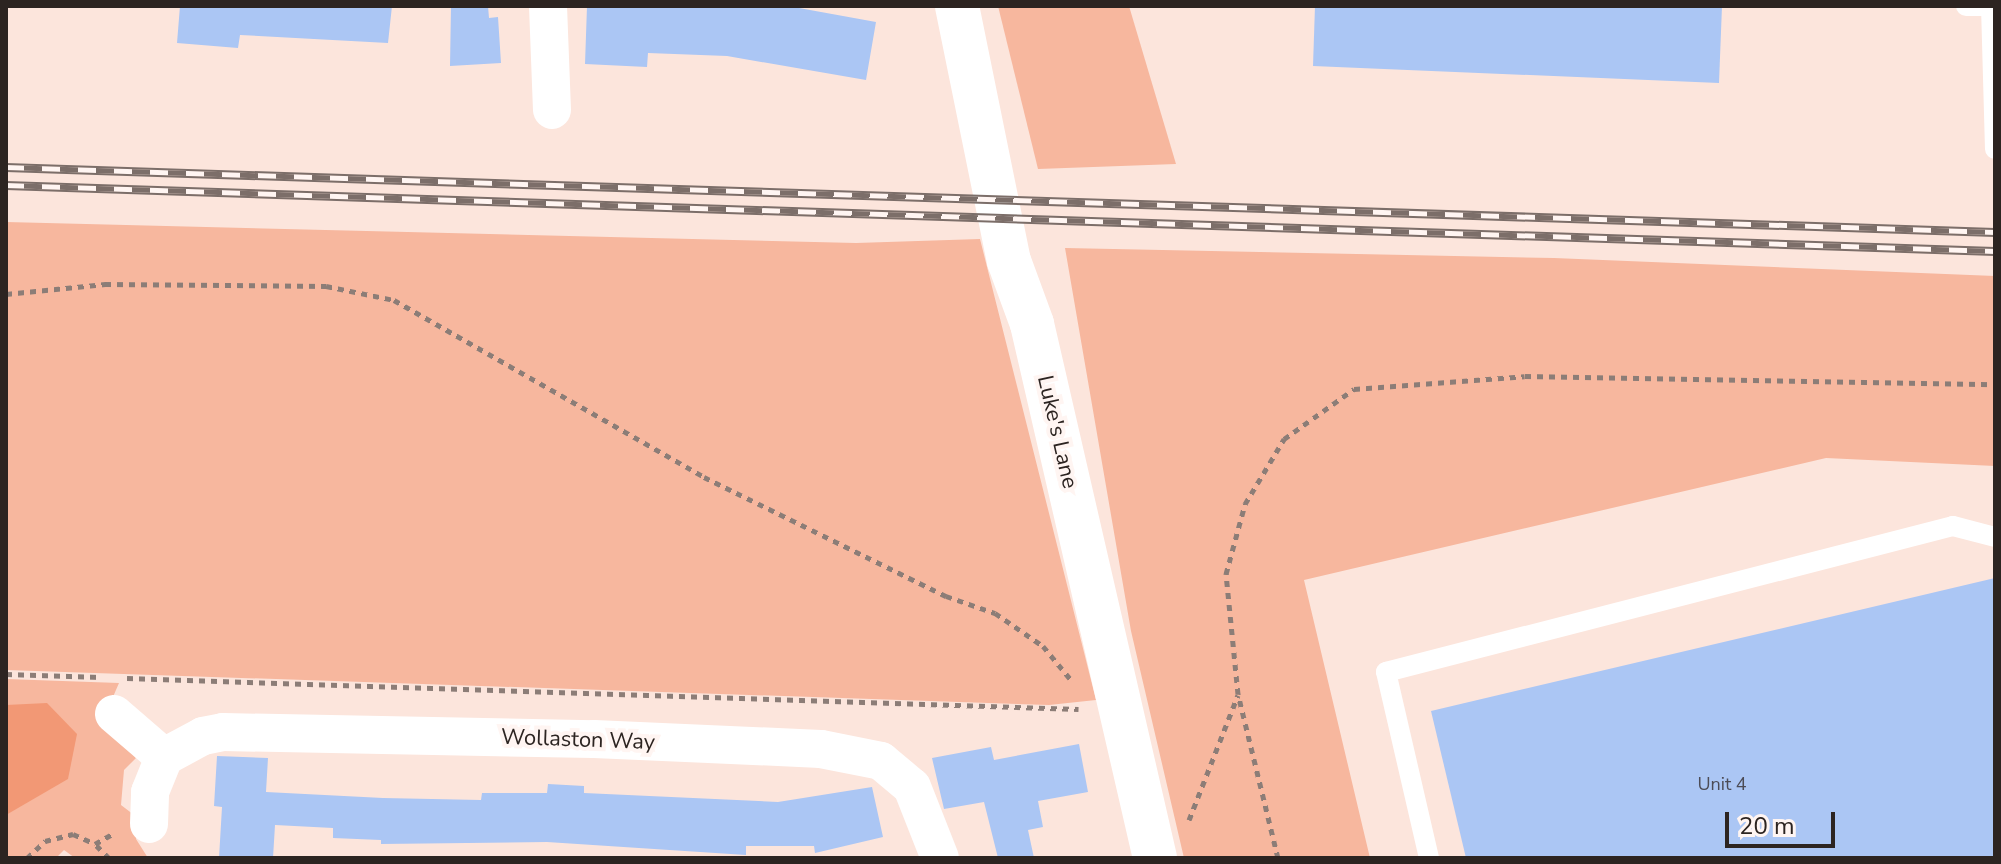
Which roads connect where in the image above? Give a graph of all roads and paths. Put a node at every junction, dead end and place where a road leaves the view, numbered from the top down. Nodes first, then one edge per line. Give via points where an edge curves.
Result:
1 (548, 6) edge
2 (957, 6) edge
3 (1966, 6) edge
4 (1983, 6) edge
5 (1991, 6) edge
6 (552, 110) dead end
7 (1995, 149) edge
8 (6, 294) edge
9 (1995, 384) edge
10 (1995, 537) edge
11 (1238, 694) junction
12 (1077, 705) dead end
13 (114, 714) dead end
14 (164, 757) junction
15 (149, 824) dead end
16 (1186, 828) dead end
17 (95, 844) dead end
18 (27, 858) edge
19 (940, 858) edge
20 (1155, 858) edge
21 (1278, 858) edge
22 (1429, 858) edge

1 - 6 street
2 - 20 street, Luke's Lane via 1009,261 1032,324
3 - 4 lane
5 - 7 lane
8 - 12 path via 105,284 326,286 394,300 704,477 946,596 995,613 1043,646 1073,682
9 - 11 path via 1525,376 1354,389 1284,439 1245,504 1226,574
10 - 22 lane via 1953,526 1386,672
11 - 16 path
11 - 21 path
13 - 14 street
14 - 15 street via 150,792
14 - 19 street, Wollaston Way via 182,744 223,732 821,749 881,761 912,787
17 - 18 path via 73,834 45,841

